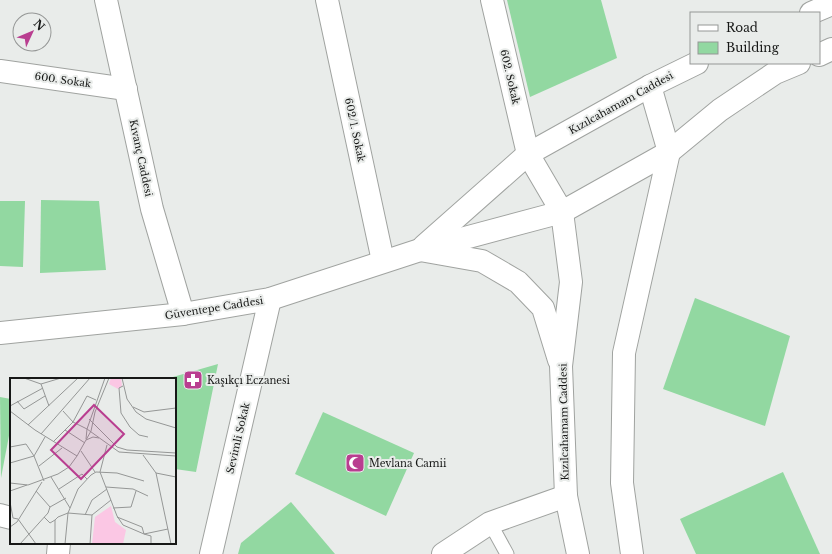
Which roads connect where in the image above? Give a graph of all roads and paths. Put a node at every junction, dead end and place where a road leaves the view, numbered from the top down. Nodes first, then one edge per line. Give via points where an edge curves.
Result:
1 (106, 0) edge
2 (327, 0) edge
3 (492, 0) edge
4 (832, 4) edge
5 (813, 12) edge
6 (832, 49) edge
7 (820, 55) edge
8 (695, 64) edge
9 (797, 64) edge
10 (0, 71) edge
11 (650, 86) junction
12 (126, 89) junction
13 (669, 152) junction
14 (528, 154) junction
15 (562, 212) junction
16 (420, 250) junction
17 (383, 261) junction
18 (270, 299) junction
19 (183, 314) junction
20 (0, 333) edge
21 (561, 366) junction
22 (566, 496) junction
23 (0, 515) edge
24 (10, 518) edge
25 (490, 523) junction
26 (59, 544) edge
27 (58, 554) edge
28 (212, 554) edge
29 (443, 554) edge
30 (507, 554) edge
31 (578, 554) edge
32 (632, 554) edge

1 - 12 street, Kıvanç Caddesi
2 - 17 street, 602/1. Sokak
3 - 14 street, 602. Sokak
4 - 5 street
6 - 7 street
8 - 11 street, Kızılcahamam Caddesi
9 - 13 street via 775,73 726,106
10 - 12 street, 600. Sokak
11 - 13 street
11 - 14 street, Kızılcahamam Caddesi
12 - 19 street, Kıvanç Caddesi via 152,209
13 - 15 street, Güventepe Caddesi
13 - 32 street via 624,353 622,483
14 - 15 street, Kızılcahamam Caddesi
14 - 16 street
15 - 16 street, Güventepe Caddesi
15 - 21 street, Kızılcahamam Caddesi via 571,282
16 - 17 street, Güventepe Caddesi
16 - 21 street via 482,260 518,282 543,308
17 - 18 street, Güventepe Caddesi
18 - 19 street, Güventepe Caddesi
18 - 28 street, Sevimli Sokak
19 - 20 street, Güventepe Caddesi
21 - 22 street, Kızılcahamam Caddesi
22 - 25 street
22 - 31 street, Kızılcahamam Caddesi
23 - 24 street
25 - 29 street
25 - 30 lane
26 - 27 street

